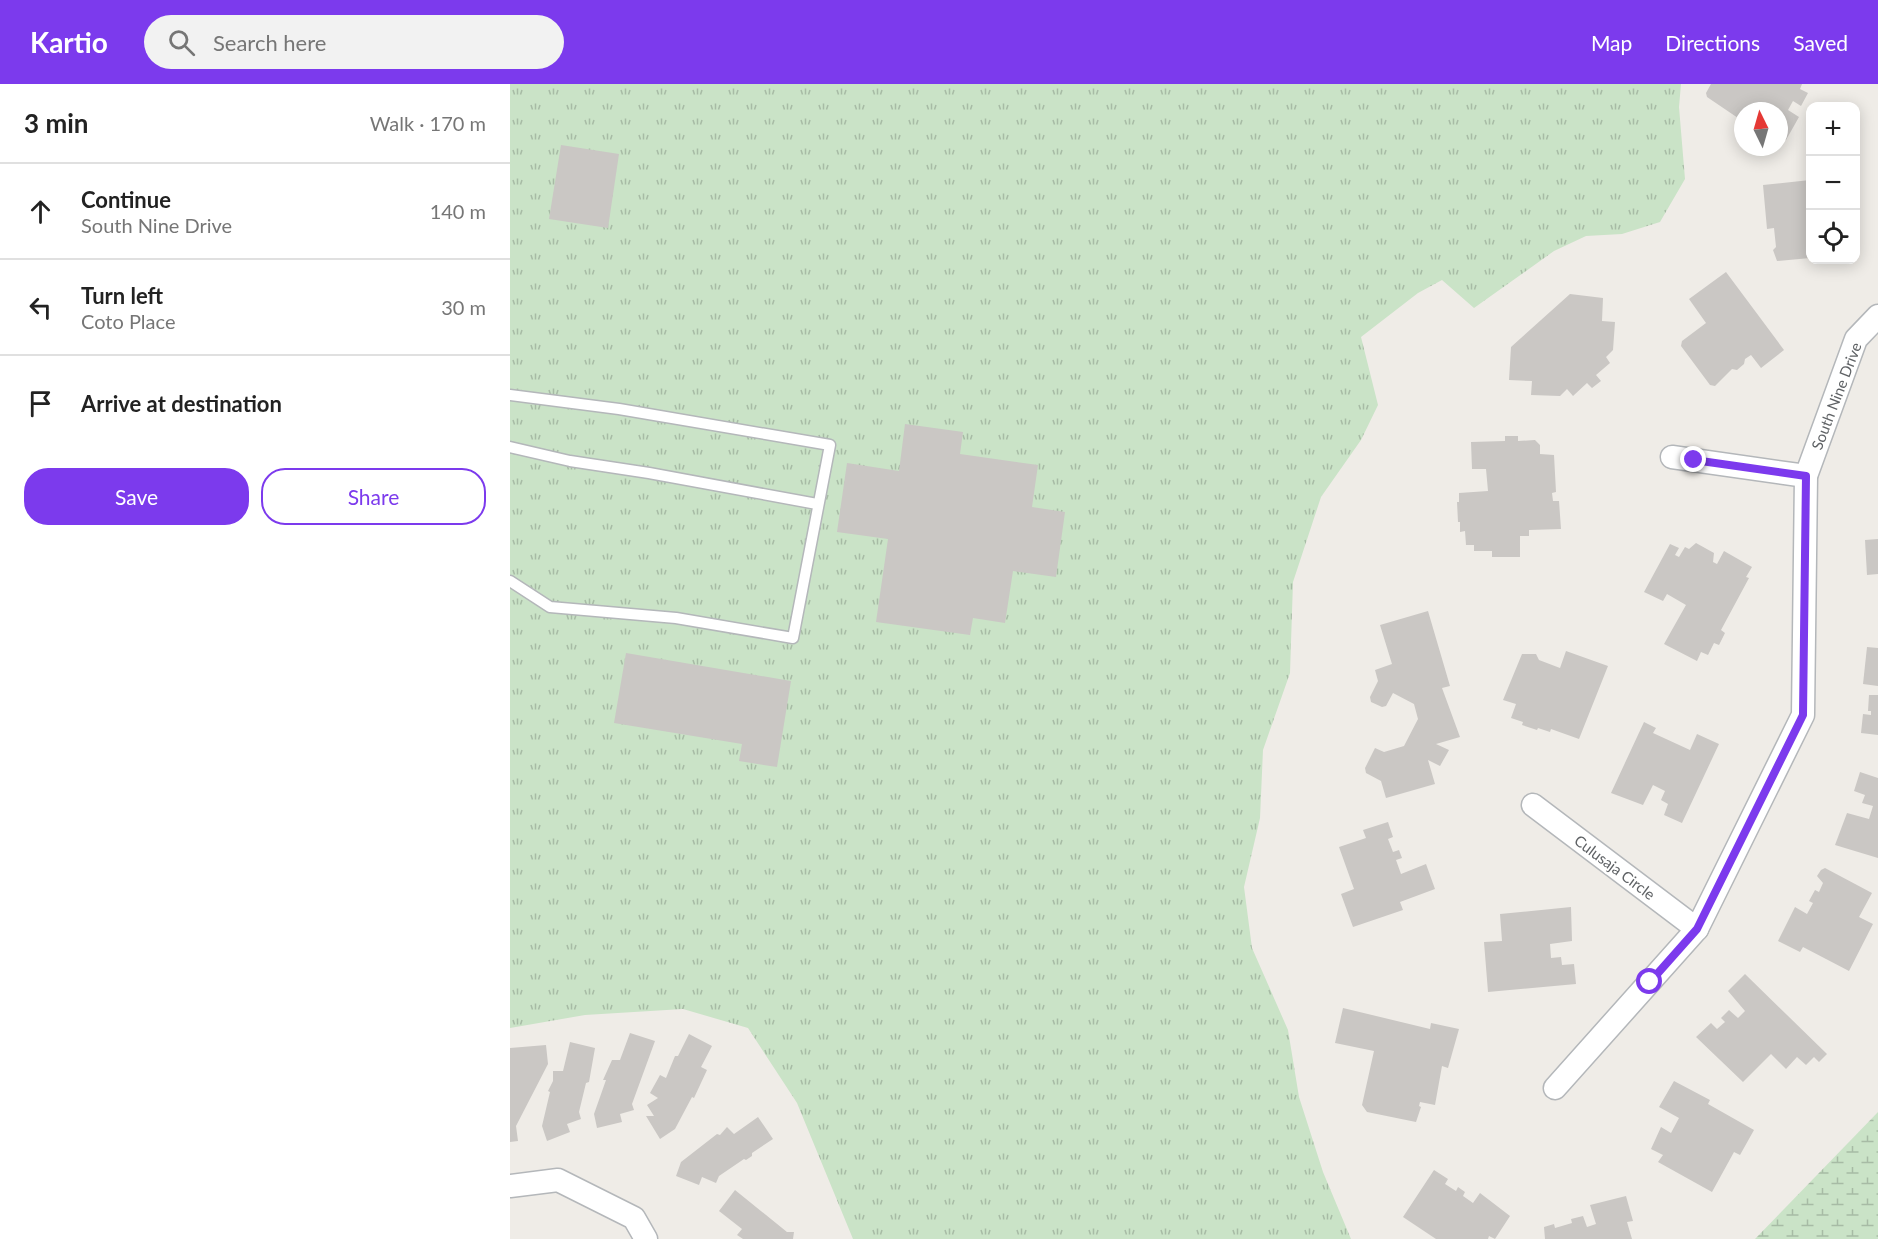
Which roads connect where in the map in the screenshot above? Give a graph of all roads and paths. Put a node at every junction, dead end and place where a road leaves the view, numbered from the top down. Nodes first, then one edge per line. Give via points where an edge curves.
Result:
1 (1878, 316) edge
2 (510, 395) edge
3 (510, 447) edge
4 (1672, 457) dead end
5 (1806, 476) junction
6 (817, 504) junction
7 (510, 581) edge
8 (1533, 805) dead end
9 (1697, 929) junction
10 (1555, 1088) dead end
11 (510, 1186) edge
12 (646, 1239) edge

1 - 5 street, South Nine Drive via 1856,339
2 - 6 lane via 830,445
3 - 6 lane
4 - 5 street
5 - 9 street, South Nine Drive via 1803,715
6 - 7 lane via 792,638 676,618 550,607
8 - 9 street, Culusaja Circle
9 - 10 street, South Nine Drive
11 - 12 street via 558,1180 634,1218

